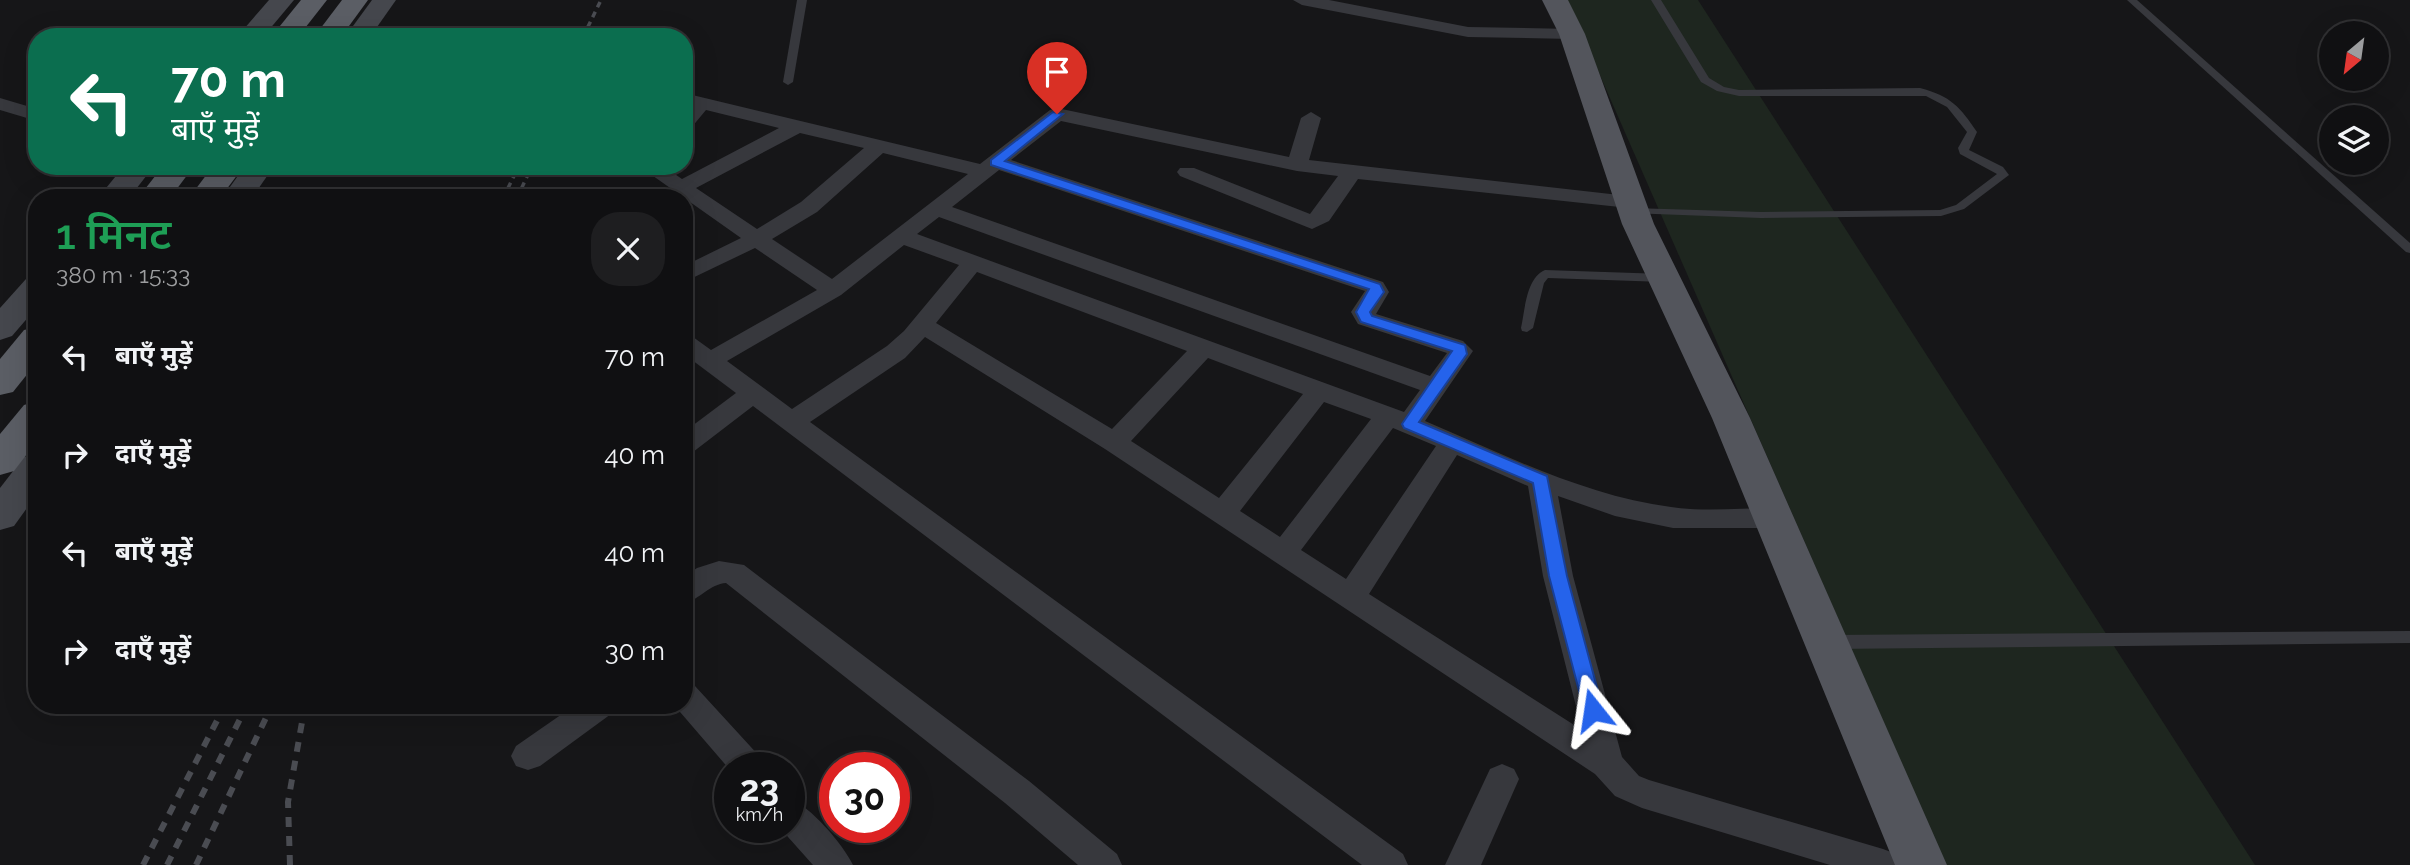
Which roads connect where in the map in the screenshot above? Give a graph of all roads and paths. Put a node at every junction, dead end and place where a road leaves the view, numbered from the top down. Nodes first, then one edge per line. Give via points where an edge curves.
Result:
1 (282, 0) edge
2 (314, 0) edge
3 (355, 0) edge
4 (384, 0) edge
5 (802, 0) edge
6 (1302, 0) edge
7 (1555, 0) edge
8 (1656, 0) edge
9 (2133, 0) edge
10 (257, 28) edge
11 (291, 28) edge
12 (334, 28) edge
13 (364, 28) edge
14 (1572, 34) junction
15 (788, 82) dead end
16 (693, 101) edge
17 (0, 104) edge
18 (28, 112) edge
19 (1311, 118) dead end
20 (800, 125) junction
21 (879, 146) junction
22 (1297, 165) junction
23 (989, 166) junction
24 (1187, 172) dead end
25 (1352, 172) junction
26 (132, 175) edge
27 (172, 175) edge
28 (222, 175) edge
29 (662, 175) edge
30 (681, 188) joint
31 (121, 189) edge
32 (160, 189) edge
33 (211, 189) edge
34 (693, 196) edge
35 (1631, 206) junction
36 (937, 209) junction
37 (901, 236) junction
38 (755, 239) junction
39 (2410, 249) edge
40 (973, 263) junction
41 (693, 270) edge
42 (1664, 278) junction
43 (833, 290) junction
44 (28, 296) edge
45 (921, 324) junction
46 (1527, 328) dead end
47 (0, 329) edge
48 (28, 349) edge
49 (693, 349) edge
50 (1203, 349) junction
51 (709, 361) junction
52 (0, 383) edge
53 (1434, 386) junction
54 (1319, 391) junction
55 (753, 393) junction
56 (1399, 420) junction
57 (791, 422) junction
58 (28, 425) edge
59 (693, 439) edge
60 (1452, 442) junction
61 (1114, 443) junction
62 (0, 461) edge
63 (28, 478) edge
64 (1541, 480) junction
65 (1221, 515) junction
66 (0, 516) edge
67 (1773, 518) junction
68 (1282, 554) junction
69 (693, 586) edge
70 (1350, 598) junction
71 (2410, 637) edge
72 (1826, 642) junction
73 (693, 705) edge
74 (587, 714) edge
75 (735, 752) edge
76 (528, 756) dead end
77 (1608, 764) junction
78 (1502, 779) dead end
79 (805, 831) edge
80 (835, 865) edge
81 (1104, 865) edge
82 (1390, 865) edge
83 (1463, 865) edge
84 (1883, 865) edge
85 (1921, 865) edge

1 - 10 main road
2 - 11 highway
3 - 12 highway
4 - 13 main road
5 - 15 lane
6 - 14 street via 1468,32
7 - 14 main road
8 - 35 lane via 1713,86 1739,93 1920,91 1940,96 1972,132 1964,152 2003,175 1960,207 1941,213 1760,215
9 - 39 lane
14 - 35 main road
16 - 20 street
17 - 18 street
19 - 22 street
20 - 21 street
20 - 30 street
21 - 23 street
21 - 38 street via 809,207
22 - 23 street via 1062,114 1052,116
22 - 25 street
23 - 36 street
23 - 53 street via 1375,287 1377,292 1363,312 1366,319 1460,348
24 - 25 street via 1312,222
25 - 35 street
26 - 31 main road
27 - 32 highway
28 - 33 highway
29 - 30 street
34 - 38 street
35 - 42 main road
36 - 37 street
36 - 53 street
37 - 40 street
37 - 43 street
38 - 41 street
38 - 43 street
40 - 45 street
40 - 50 street
42 - 46 lane via 1545,274 1538,282
42 - 67 main road
43 - 51 street
44 - 47 main road
45 - 57 street via 896,352
45 - 61 street
48 - 52 highway
49 - 51 street
50 - 54 street
50 - 61 street
51 - 55 street
53 - 56 street
54 - 56 street
54 - 65 street
55 - 57 street
55 - 59 street
56 - 60 street
56 - 68 street
57 - 82 street
58 - 62 highway
60 - 64 street
60 - 70 street
61 - 65 street
63 - 66 main road
64 - 67 street via 1652,515
64 - 77 street via 1558,576
65 - 68 street
67 - 72 main road
68 - 70 street
69 - 81 street via 720,570 734,573
70 - 77 street
71 - 72 lane
72 - 85 main road
73 - 75 street
74 - 76 street
77 - 84 street via 1628,786 1642,793
78 - 83 street
79 - 80 street

